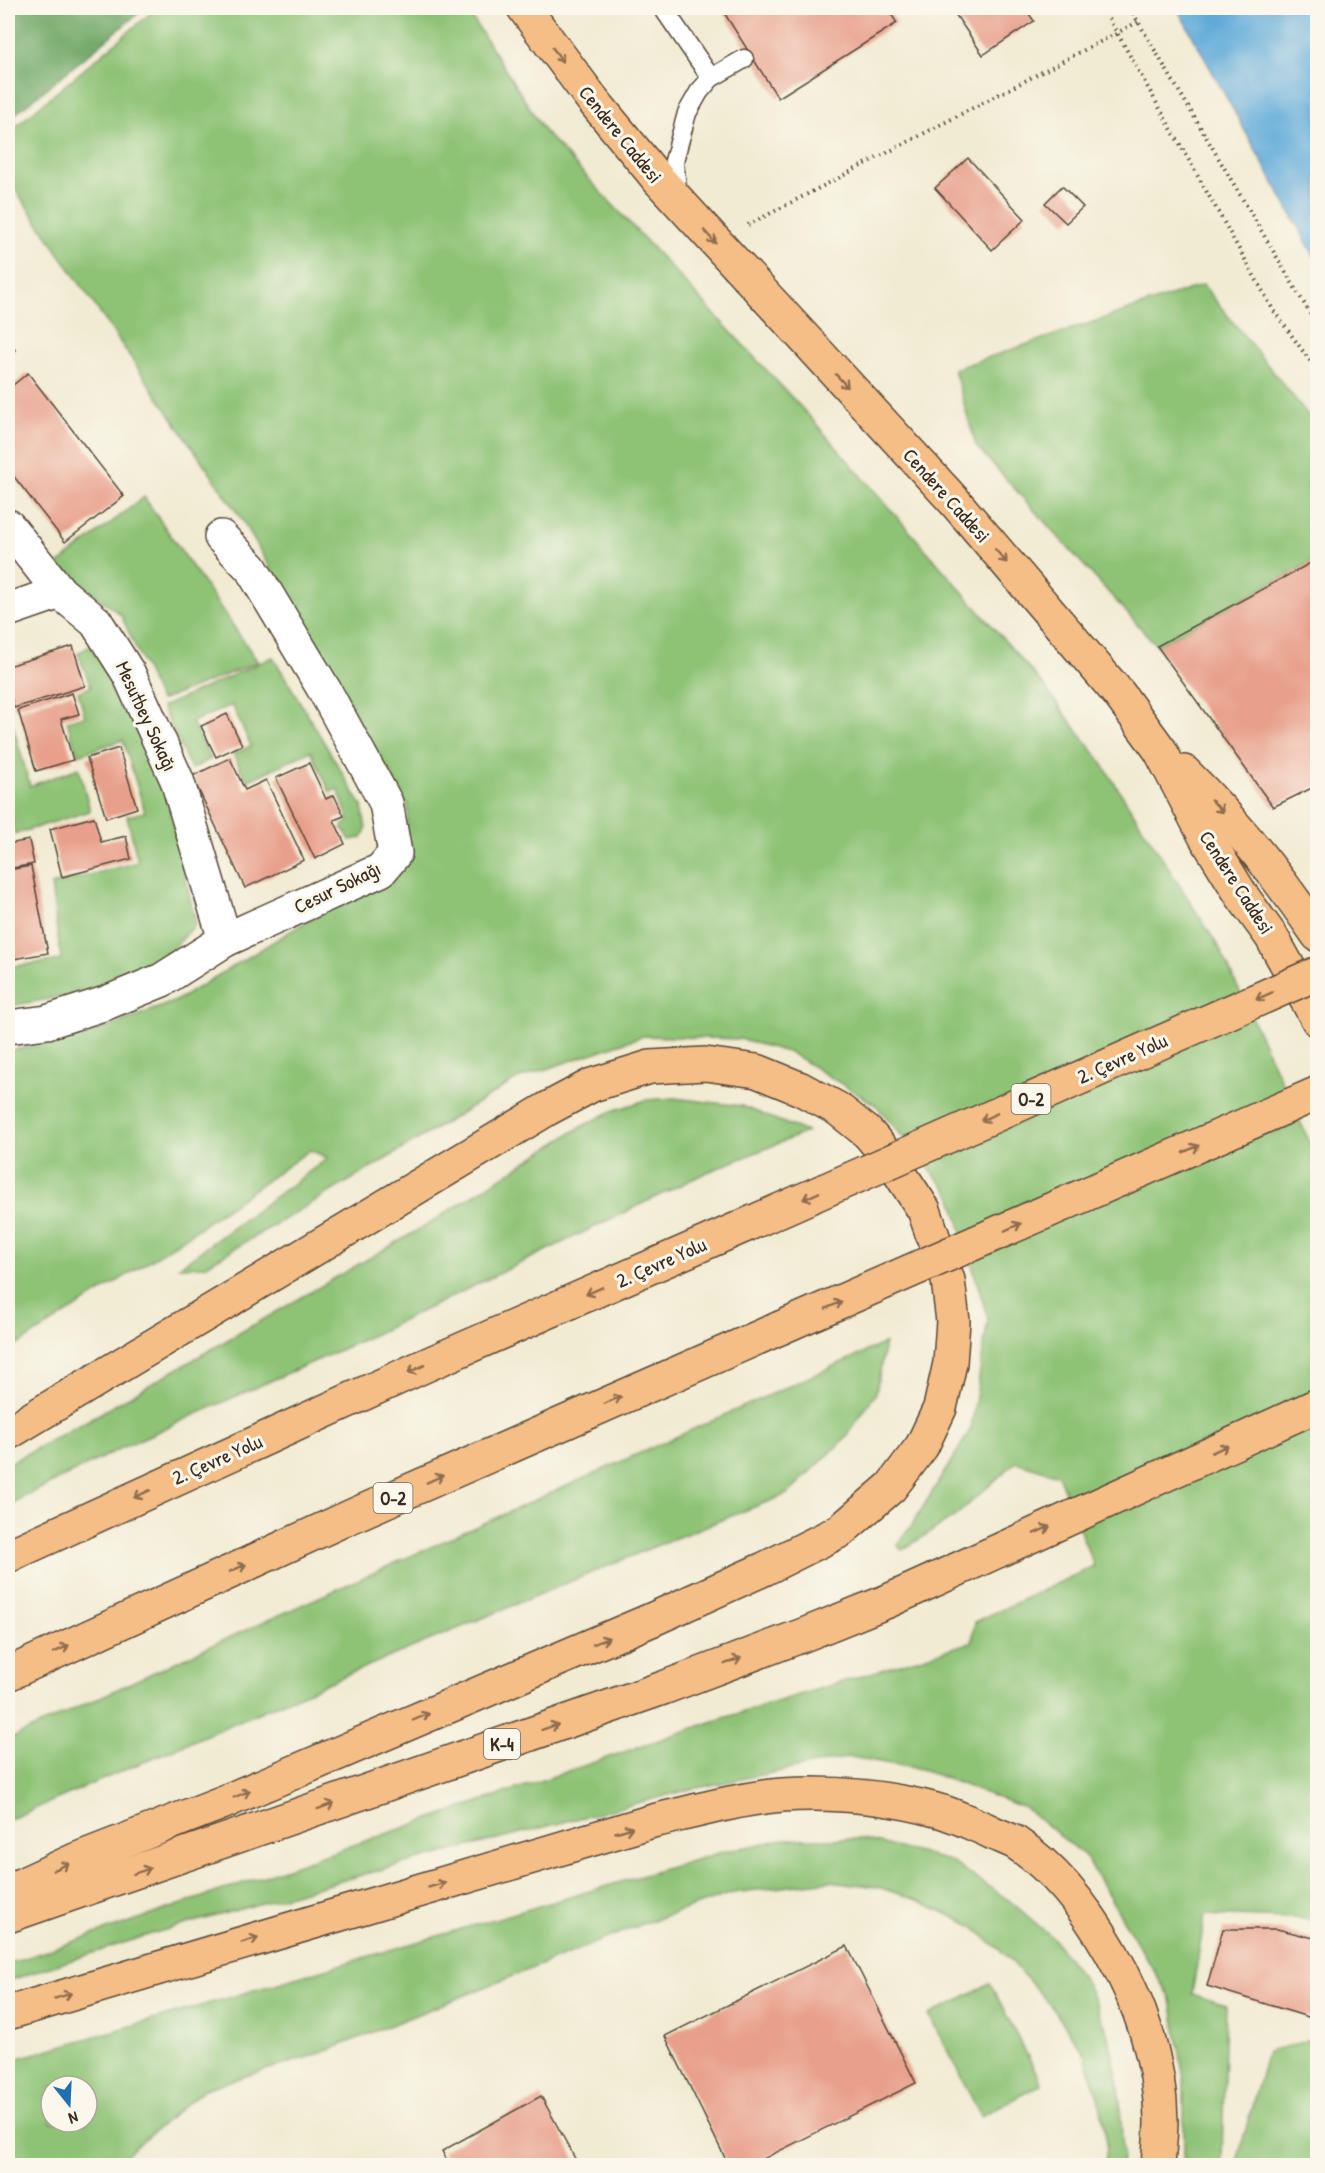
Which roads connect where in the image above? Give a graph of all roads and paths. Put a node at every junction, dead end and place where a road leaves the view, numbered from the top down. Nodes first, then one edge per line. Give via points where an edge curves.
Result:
1 (524, 8) edge
2 (663, 8) edge
3 (1103, 8) edge
4 (1130, 8) edge
5 (1138, 22) junction
6 (1118, 33) junction
7 (744, 59) dead end
8 (711, 78) junction
9 (678, 202) junction
10 (715, 242) junction
11 (1317, 327) edge
12 (1317, 372) edge
13 (8, 526) edge
14 (221, 537) dead end
15 (60, 592) junction
16 (8, 610) edge
17 (1160, 750) junction
18 (1317, 935) edge
19 (225, 940) junction
20 (1317, 973) edge
21 (1317, 1020) edge
22 (8, 1027) edge
23 (1317, 1093) edge
24 (1317, 1405) edge
25 (8, 1434) edge
26 (8, 1556) edge
27 (8, 1674) edge
28 (8, 1891) edge
29 (8, 1916) edge
30 (8, 2013) edge
31 (1158, 2166) edge

1 -> 9 main road, Cendere Caddesi via 592,99
2 - 8 lane
3 - 6 path
4 - 5 path
5 - 6 path
5 - 11 path
6 - 10 path
6 - 12 path via 1274,311
7 - 8 lane
8 - 9 lane via 687,113 680,136 674,161
9 -> 10 main road, Cendere Caddesi
10 -> 17 main road, Cendere Caddesi via 955,502 1111,685
13 - 15 street, Mesutbey Sokağı
14 - 19 street, Cesur Sokağı via 251,568 325,691 386,803 395,853 381,870
15 - 16 street
15 - 19 street, Mesutbey Sokağı via 96,622 129,674 177,780
17 -> 18 main road via 1246,838
17 - 21 main road, Cendere Caddesi via 1205,836 1271,936
19 - 22 street, Cesur Sokağı via 162,980 106,1003 47,1022
20 -> 26 main road, 2. Çevre Yolu / O-2, bridge via 424,1366
27 -> 23 main road, O-2, bridge via 354,1515
29 -> 24 main road, K-4 via 663,1688 888,1601
28 -> 25 main road via 651,1620 840,1531 891,1487 922,1446 940,1408 950,1363 953,1321 948,1280 924,1210 891,1160 868,1133 838,1109 757,1071 705,1064 650,1067 592,1085 548,1109
30 -> 31 main road via 653,1821 782,1795 843,1795 937,1810 971,1824 1015,1843 1073,1894 1124,1975 1143,2021 1155,2066 1161,2120

